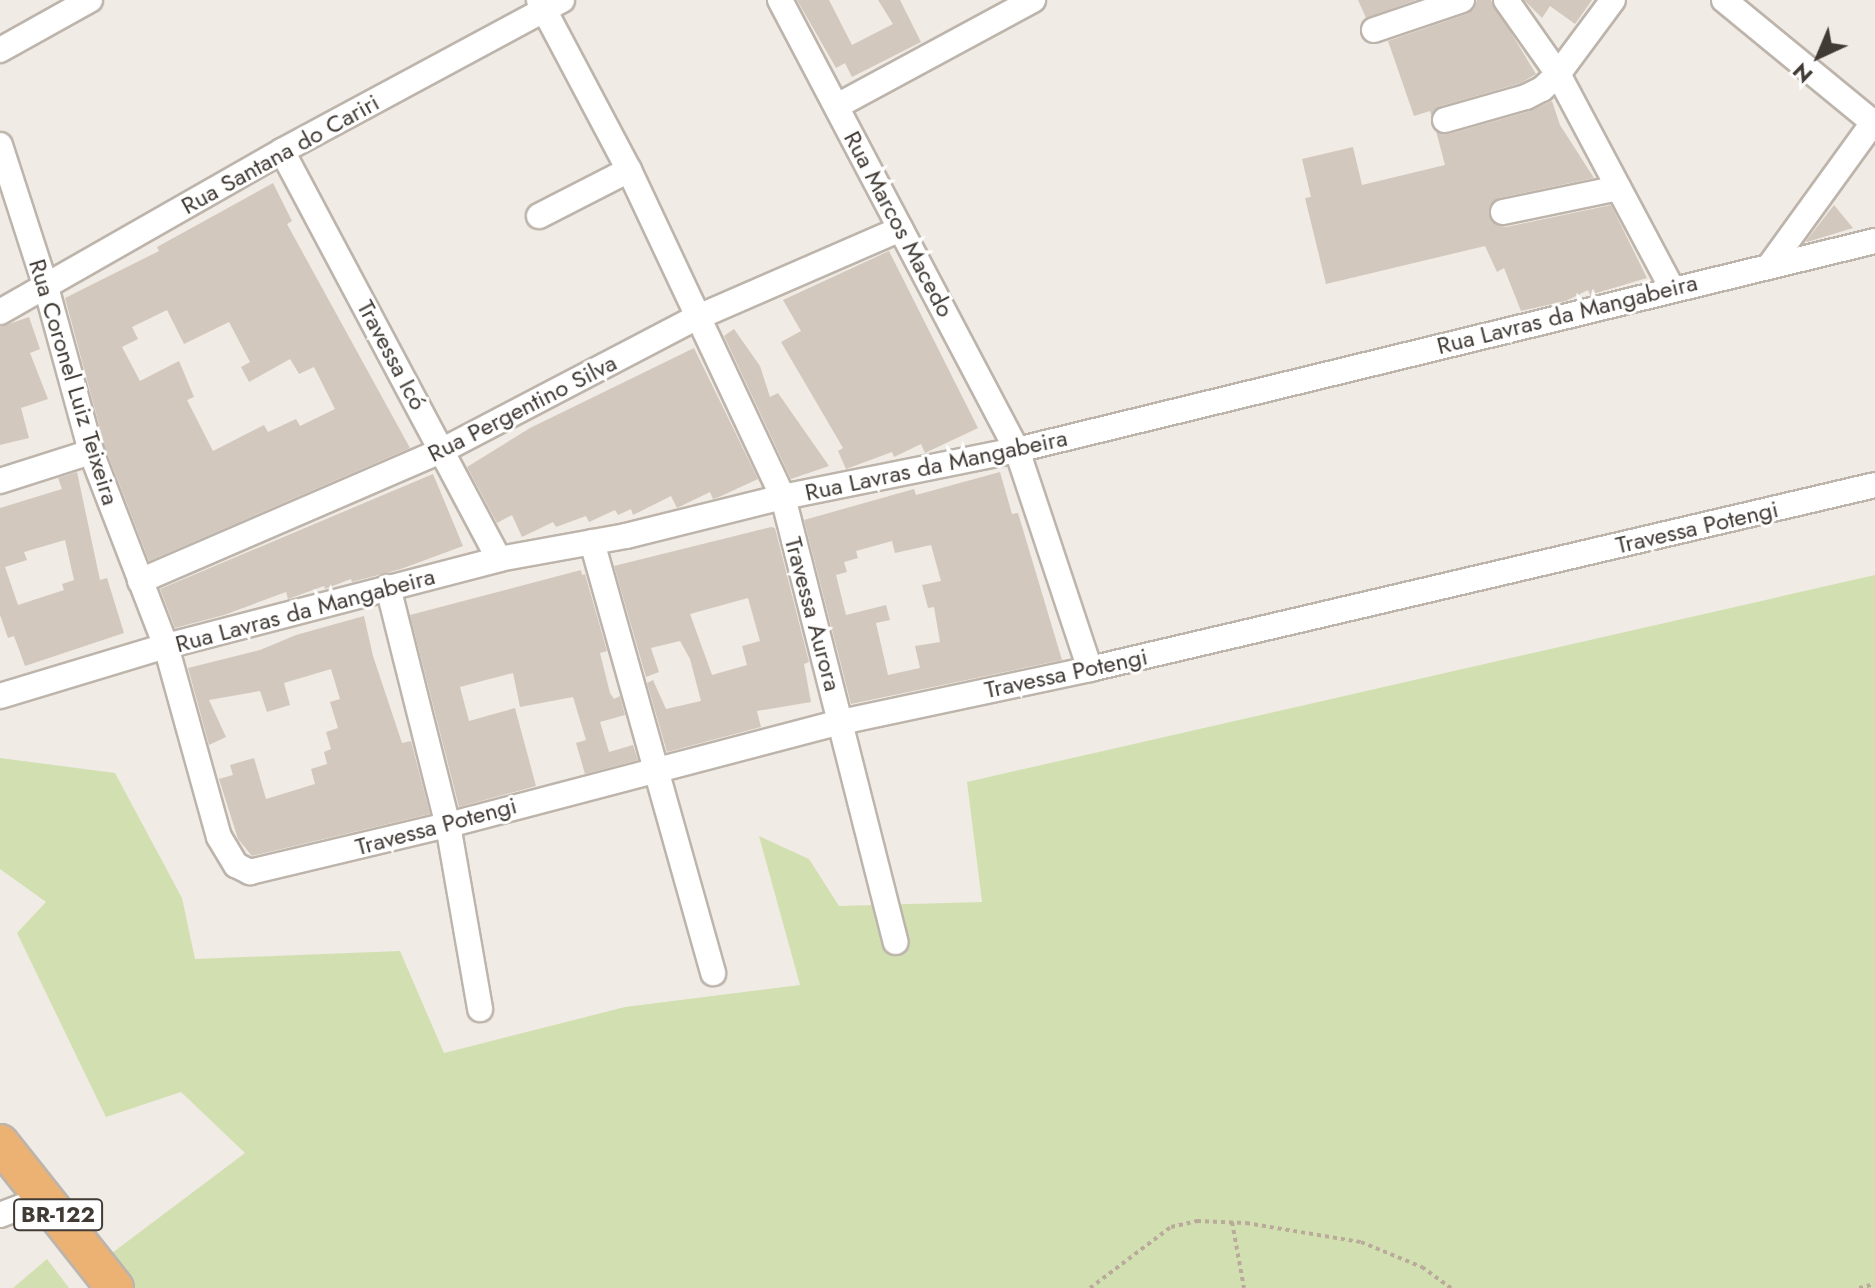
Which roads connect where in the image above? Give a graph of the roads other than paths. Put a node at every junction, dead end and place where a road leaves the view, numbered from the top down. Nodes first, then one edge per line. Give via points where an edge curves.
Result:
1 (90, 0) edge
2 (780, 0) edge
3 (1462, 0) edge
4 (1506, 0) edge
5 (1613, 0) edge
6 (1724, 0) edge
7 (1028, 1) edge
8 (548, 3) edge
9 (1374, 30) dead end
10 (0, 50) edge
11 (1558, 74) junction
12 (837, 106) junction
13 (1445, 120) dead end
14 (1874, 122) edge
15 (0, 145) edge
16 (282, 151) junction
17 (629, 170) junction
18 (1619, 188) junction
19 (1503, 212) dead end
20 (539, 216) dead end
21 (901, 229) junction
22 (1875, 241) edge
23 (1770, 265) junction
24 (46, 287) junction
25 (1672, 288) junction
26 (0, 312) edge
27 (696, 318) junction
28 (443, 450) junction
29 (1017, 450) junction
30 (91, 452) junction
31 (0, 481) edge
32 (1875, 485) edge
33 (783, 497) junction
34 (592, 542) junction
35 (499, 559) junction
36 (140, 581) junction
37 (388, 587) junction
38 (166, 646) junction
39 (1090, 669) junction
40 (0, 696) edge
41 (841, 722) junction
42 (656, 767) junction
43 (448, 825) junction
44 (260, 871) joint
45 (896, 942) dead end
46 (713, 973) dead end
47 (480, 1009) dead end
48 (0, 1143) edge
49 (44, 1198) junction
50 (0, 1215) edge
51 (115, 1288) edge

1 - 10 street
2 - 12 street, Rua Marcos Macedo
3 - 9 street
4 - 11 street
5 - 11 street
6 - 14 street
7 - 12 street
8 - 16 street, Rua Santana do Cariri
8 - 17 street, Travessa Aurora
11 - 13 street via 1526,97
11 - 18 street
12 - 21 street, Rua Marcos Macedo
14 - 23 street
15 - 24 street, Rua Coronel Luiz Teixeira
16 - 24 street, Rua Santana do Cariri
16 - 28 street, Travessa Icó
17 - 20 street
17 - 27 street, Travessa Aurora
18 - 19 street
18 - 25 street
21 - 27 street, Rua Pergentino Silva
21 - 29 street, Rua Marcos Macedo
22 - 23 street, Rua Lavras da Mangabeira
23 - 25 street, Rua Lavras da Mangabeira
24 - 26 street, Rua Santana do Cariri
24 - 30 street, Rua Coronel Luiz Teixeira
25 - 29 street, Rua Lavras da Mangabeira
27 - 28 street, Rua Pergentino Silva
27 - 33 street, Travessa Aurora
28 - 35 street, Travessa Icó
28 - 36 street, Rua Pergentino Silva
29 - 33 street, Rua Lavras da Mangabeira
29 - 39 street, Rua Marcos Macedo
30 - 31 street
30 - 36 street, Rua Coronel Luiz Teixeira
32 - 39 street, Travessa Potengi
33 - 34 street, Rua Lavras da Mangabeira
33 - 41 street, Travessa Aurora
34 - 35 street, Rua Lavras da Mangabeira
34 - 42 street
35 - 37 street, Rua Lavras da Mangabeira
36 - 38 street, Rua Coronel Luiz Teixeira
37 - 38 street, Rua Lavras da Mangabeira
37 - 43 street
38 - 40 street, Rua Lavras da Mangabeira
38 - 44 street, Rua Coronel Luiz Teixeira via 219,837 236,865
39 - 41 street, Travessa Potengi
41 - 42 street, Travessa Potengi
41 - 45 street, Travessa Aurora
42 - 43 street, Travessa Potengi
42 - 46 street
43 - 44 street, Travessa Potengi
43 - 47 street
48 - 49 highway, BR-122
49 - 50 street
49 - 51 highway, BR-122

